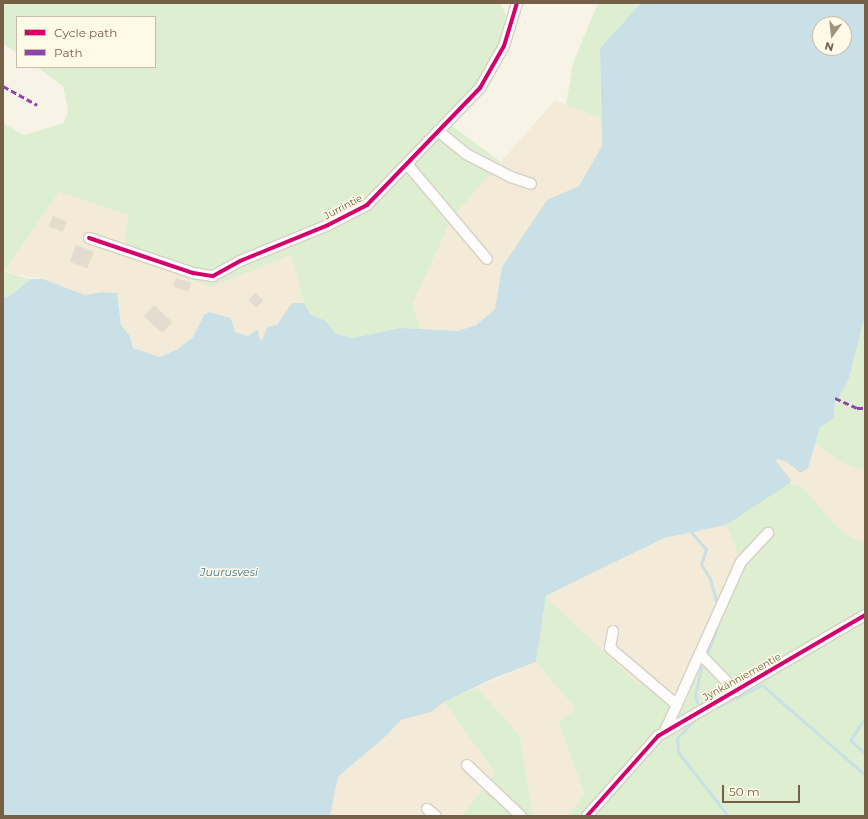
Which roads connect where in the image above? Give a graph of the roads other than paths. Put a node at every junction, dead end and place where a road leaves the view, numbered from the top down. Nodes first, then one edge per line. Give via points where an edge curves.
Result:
1 (517, 3) edge
2 (438, 131) junction
3 (407, 164) junction
4 (531, 184) dead end
5 (88, 238) dead end
6 (487, 260) dead end
7 (768, 533) dead end
8 (865, 615) edge
9 (613, 631) dead end
10 (700, 654) junction
11 (736, 691) junction
12 (677, 705) junction
13 (665, 731) junction
14 (466, 765) dead end
15 (427, 809) dead end
16 (436, 816) edge
17 (521, 816) edge
18 (587, 816) edge

1 - 2 street, Jurrintie via 504,46 480,88
2 - 3 street, Jurrintie
2 - 4 street via 466,154 511,177
3 - 5 street, Jurrintie via 367,204 328,225 240,261 213,276 193,273
3 - 6 street
7 - 10 street via 741,562
8 - 11 street, Jynkänniementie
9 - 12 street via 610,648
10 - 11 street
10 - 12 street
11 - 13 street, Jynkänniementie
12 - 13 street
13 - 18 street, Jynkänniementie
14 - 17 street
15 - 16 street

